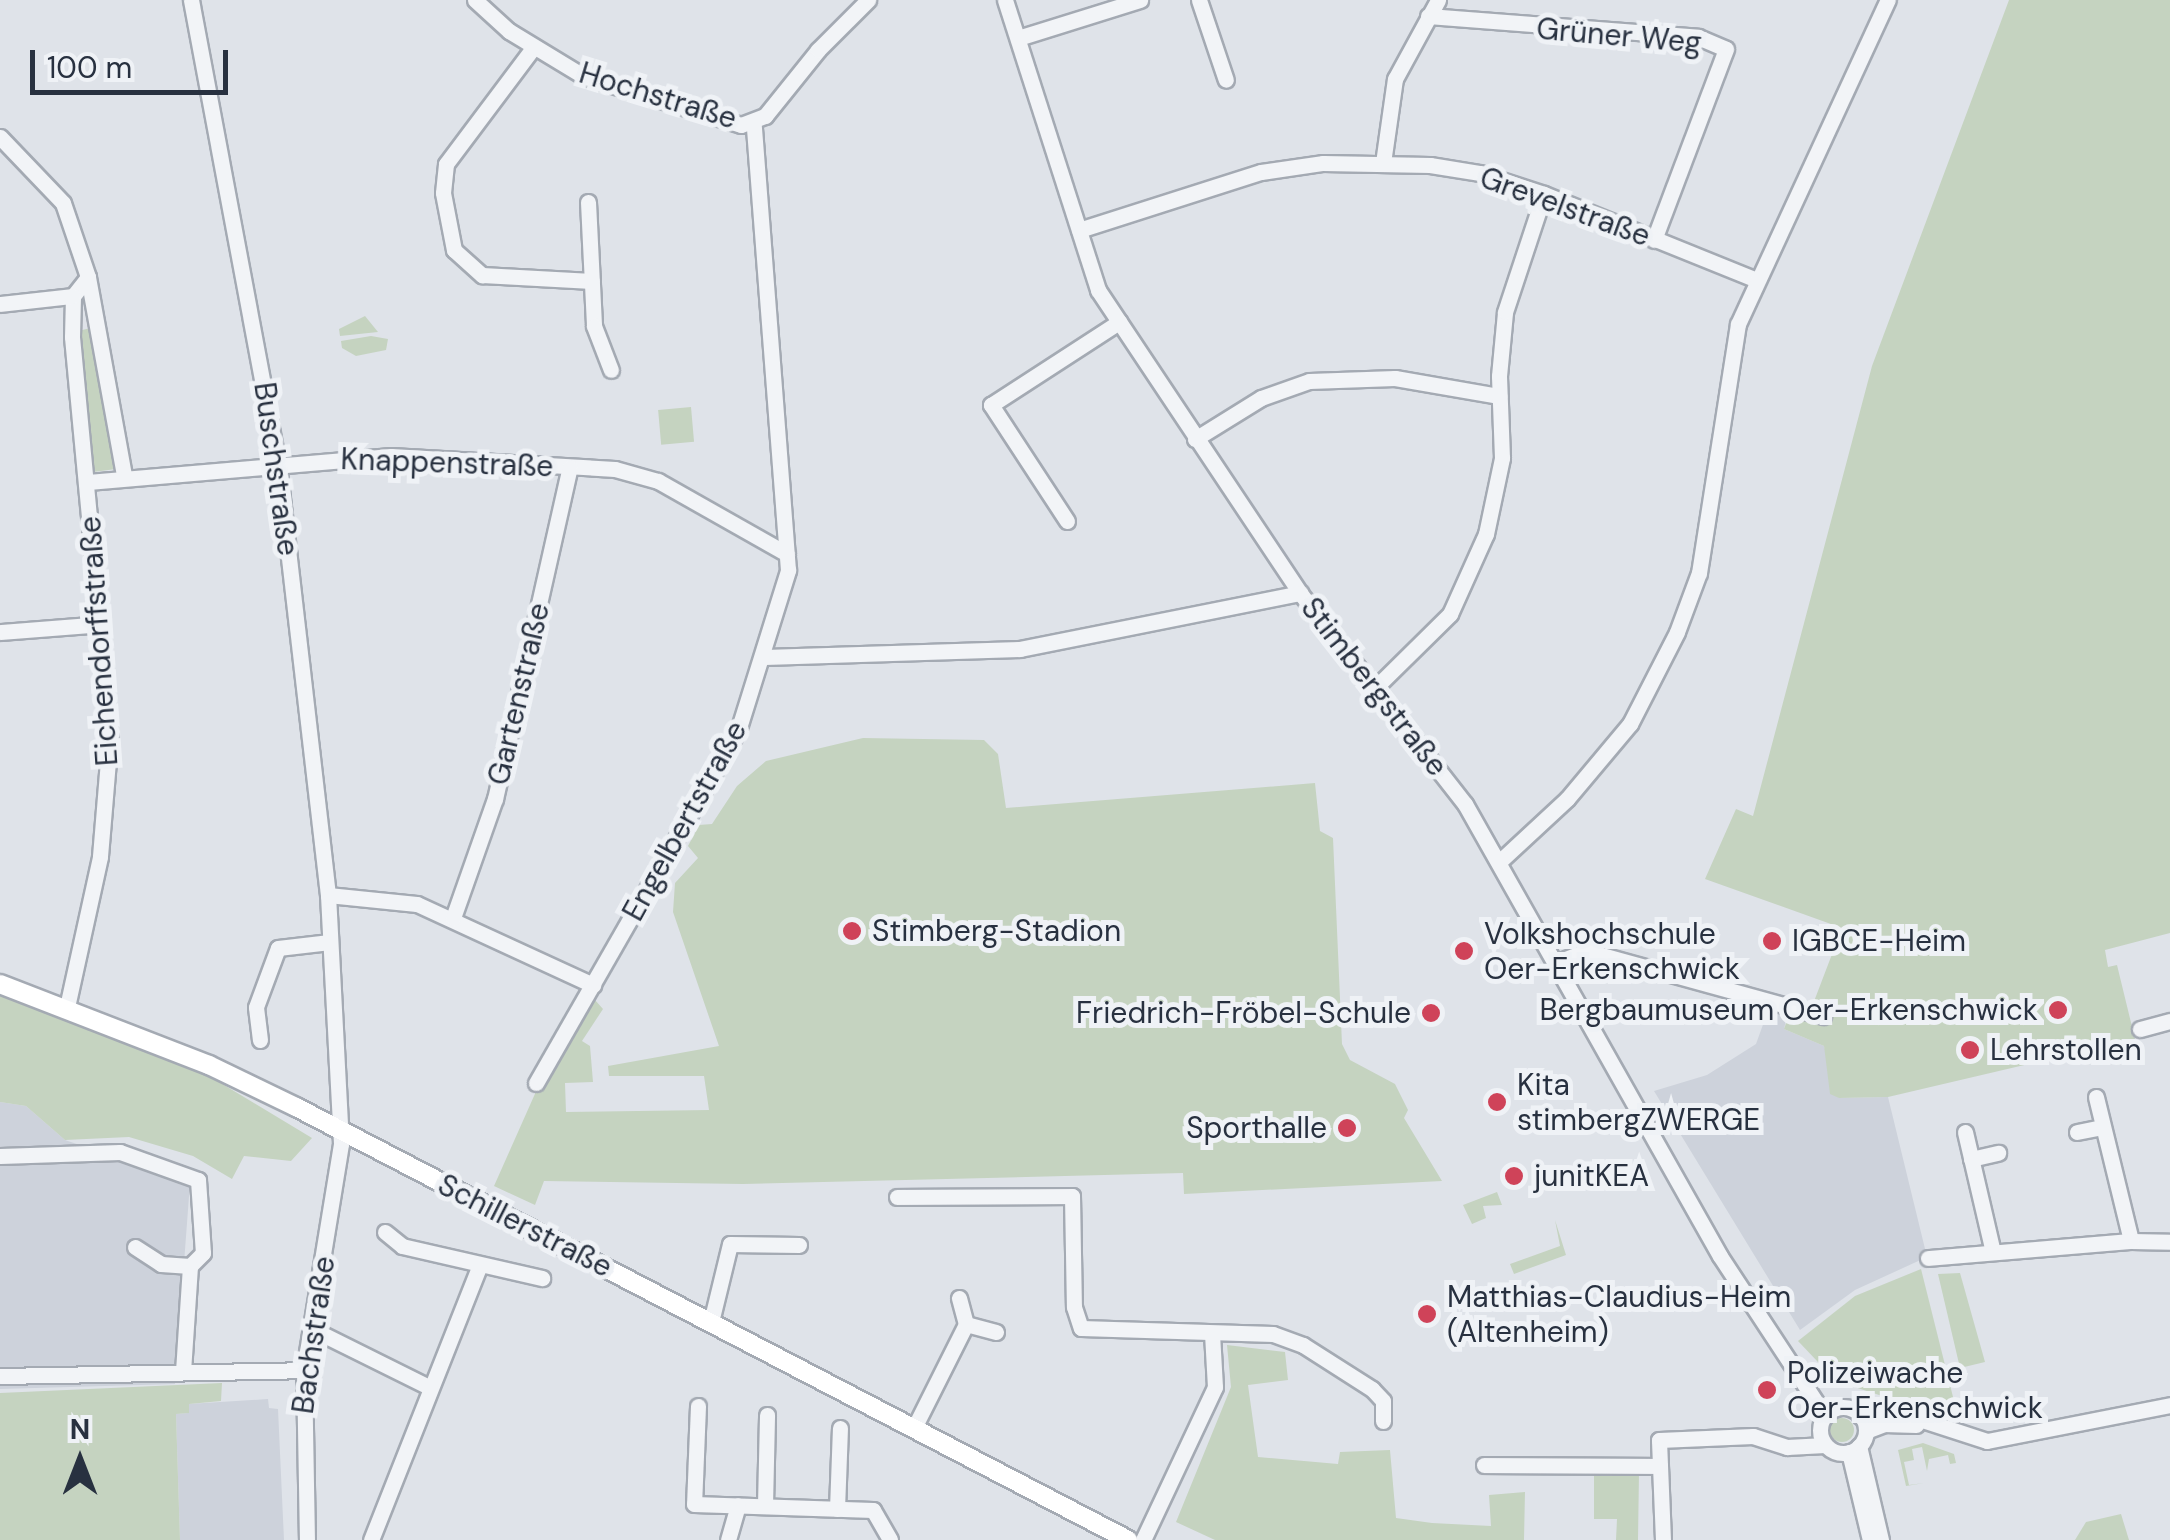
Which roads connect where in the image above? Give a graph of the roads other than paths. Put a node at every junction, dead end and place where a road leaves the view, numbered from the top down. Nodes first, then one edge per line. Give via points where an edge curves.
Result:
1 (192, 0) edge
2 (475, 0) edge
3 (868, 0) edge
4 (1006, 0) edge
5 (1140, 0) edge
6 (1199, 0) edge
7 (1438, 0) edge
8 (1888, 0) edge
9 (1428, 16) junction
10 (1018, 38) junction
11 (533, 48) junction
12 (1226, 80) dead end
13 (754, 124) junction
14 (0, 137) edge
15 (1384, 163) junction
16 (1544, 194) junction
17 (588, 202) dead end
18 (1079, 230) junction
19 (1654, 240) junction
20 (88, 277) junction
21 (1754, 279) junction
22 (592, 281) junction
23 (73, 296) junction
24 (0, 304) edge
25 (1119, 322) junction
26 (611, 370) dead end
27 (1499, 396) junction
28 (1196, 438) junction
29 (278, 463) junction
30 (570, 467) junction
31 (124, 476) junction
32 (88, 482) junction
33 (1067, 521) dead end
34 (787, 554) junction
35 (1300, 593) junction
36 (102, 624) junction
37 (0, 632) edge
38 (764, 656) junction
39 (1374, 690) junction
40 (1499, 862) junction
41 (328, 895) junction
42 (453, 918) junction
43 (330, 942) junction
44 (1554, 963) junction
45 (0, 984) edge
46 (593, 985) junction
47 (67, 1008) junction
48 (1824, 1016) dead end
49 (2170, 1022) edge
50 (2140, 1028) dead end
51 (260, 1040) dead end
52 (536, 1083) dead end
53 (2096, 1097) dead end
54 (2102, 1127) junction
55 (339, 1130) junction
56 (1965, 1132) dead end
57 (2077, 1132) dead end
58 (1998, 1153) dead end
59 (0, 1156) edge
60 (1971, 1159) junction
61 (896, 1197) dead end
62 (386, 1232) dead end
63 (2131, 1240) junction
64 (2170, 1242) edge
65 (798, 1246) dead end
66 (134, 1247) dead end
67 (1992, 1248) junction
68 (1928, 1258) dead end
69 (480, 1265) junction
70 (190, 1266) junction
71 (542, 1278) dead end
72 (959, 1298) dead end
73 (711, 1322) junction
74 (966, 1324) junction
75 (310, 1328) junction
76 (996, 1332) dead end
77 (1212, 1332) junction
78 (304, 1370) junction
79 (183, 1371) junction
80 (0, 1376) edge
81 (430, 1387) junction
82 (2170, 1405) edge
83 (698, 1406) dead end
84 (767, 1414) dead end
85 (1383, 1421) dead end
86 (1827, 1425) junction
87 (840, 1428) dead end
88 (914, 1428) junction
89 (1859, 1436) junction
90 (1484, 1465) dead end
91 (1660, 1466) junction
92 (765, 1504) junction
93 (738, 1505) junction
94 (837, 1508) junction
95 (306, 1540) edge
96 (371, 1540) edge
97 (728, 1540) edge
98 (890, 1540) edge
99 (1128, 1540) edge
100 (1143, 1540) edge
101 (1664, 1540) edge
102 (1870, 1540) edge
103 (1882, 1540) edge

1 - 29 street, Buschstraße
2 - 11 street, Hochstraße
3 - 13 street, Hochstraße
4 - 10 street, Stimbergstraße
5 - 10 street
6 - 12 street
7 - 9 street
8 - 21 street
9 - 15 street via 1395,78
9 - 19 street, Grüner Weg via 1698,36 1726,49
10 - 18 street, Stimbergstraße
11 - 13 street, Hochstraße via 583,76
11 - 22 street via 446,164 442,193 454,250 482,275
13 - 34 street, Engelbertstraße
14 - 20 street, Eichendorffstraße via 63,204
15 - 16 street, Grevelstraße via 1480,173
15 - 18 street, Grevelstraße via 1260,172
16 - 19 street, Grevelstraße
16 - 27 street via 1512,281
17 - 22 street
18 - 25 street, Stimbergstraße via 1098,290
19 - 21 street, Grevelstraße
20 - 23 street
20 - 31 street, Eichendorffstraße
21 - 40 street via 1726,374 1700,573 1677,632 1630,724 1567,799
22 - 26 street via 594,326
23 - 24 street
23 - 32 street, Eichendorffstraße
25 - 28 street, Stimbergstraße
25 - 33 street via 991,405
27 - 28 street via 1395,378 1324,379 1261,398
27 - 39 street via 1497,495 1472,571 1450,614
28 - 35 street, Stimbergstraße
29 - 30 street, Knappenstraße via 391,456
29 - 31 street, Knappenstraße
29 - 41 street, Buschstraße
30 - 34 street, Knappenstraße via 658,480
30 - 42 street, Gartenstraße via 495,799
31 - 32 street, Knappenstraße
32 - 36 street, Eichendorffstraße
34 - 38 street, Engelbertstraße
35 - 38 street via 1020,649
35 - 39 street, Stimbergstraße
36 - 37 street
36 - 47 street, Eichendorffstraße via 108,796
38 - 46 street, Engelbertstraße via 738,731
39 - 40 street, Stimbergstraße via 1465,804
40 - 44 street, Stimbergstraße
41 - 42 street via 386,898
41 - 43 street, Buschstraße
42 - 46 street
43 - 51 street via 278,948 256,1007
43 - 55 street, Buschstraße
44 - 48 street via 1586,950
44 - 86 street, Stimbergstraße via 1720,1256
45 - 47 main road, Schillerstraße
46 - 52 street, Engelbertstraße
47 - 55 main road, Schillerstraße via 209,1065
49 - 50 street
53 - 54 street
54 - 57 street
54 - 63 street
55 - 73 main road, Schillerstraße
55 - 75 street, Bachstraße via 335,1196
56 - 60 street
58 - 60 street
59 - 70 street via 120,1152 198,1180 203,1253
60 - 67 street
61 - 77 street via 1072,1196 1074,1307 1081,1328
62 - 69 street, Schillerstraße via 402,1246
63 - 64 street
63 - 67 street
65 - 73 street via 730,1244
66 - 70 street via 162,1264
67 - 68 street
69 - 71 street, Schillerstraße
69 - 81 street
70 - 79 street
72 - 74 street
73 - 88 main road, Schillerstraße
74 - 76 street
74 - 88 street
75 - 78 street, Bachstraße
75 - 81 street
77 - 85 street via 1272,1334 1302,1345 1372,1389 1383,1402
77 - 100 street via 1215,1387
78 - 79 street
78 - 95 street, Bachstraße
79 - 80 street
81 - 96 street
82 - 89 street via 2006,1440 1884,1424
83 - 93 street via 694,1504
84 - 92 street
86 - 89 street, Stimbergstraße
86 - 89 street, Stimbergstraße
86 - 91 street via 1771,1441 1658,1440
87 - 94 street
88 - 99 main road, Schillerstraße
89 - 102 street
89 - 103 street
90 - 91 street
91 - 101 street
92 - 93 street
92 - 94 street
93 - 97 street
94 - 98 street via 874,1510

